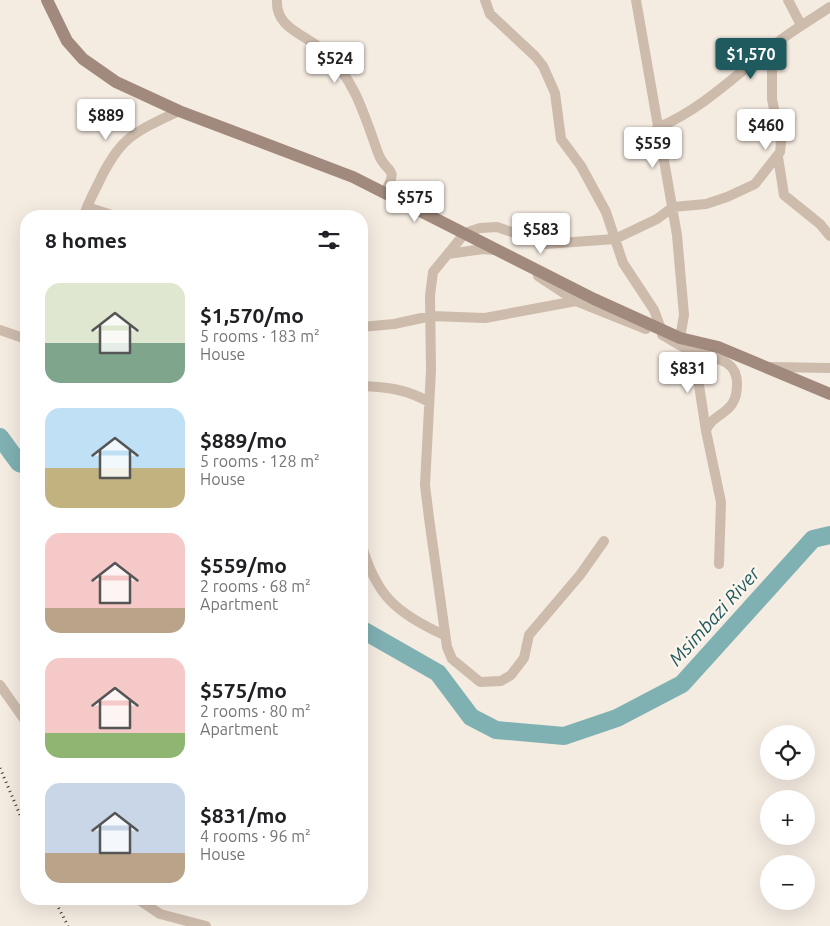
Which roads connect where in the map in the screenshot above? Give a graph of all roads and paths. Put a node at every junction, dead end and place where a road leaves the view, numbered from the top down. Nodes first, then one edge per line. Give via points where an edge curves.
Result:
1 (47, 0) edge
2 (278, 0) edge
3 (485, 0) edge
4 (636, 0) edge
5 (788, 0) edge
6 (830, 7) edge
7 (801, 26) junction
8 (772, 46) junction
9 (179, 111) junction
10 (657, 128) junction
11 (778, 157) junction
12 (385, 192) junction
13 (673, 207) junction
14 (86, 210) edge
15 (465, 233) junction
16 (830, 236) edge
17 (616, 239) junction
18 (448, 254) junction
19 (576, 301) junction
20 (431, 316) junction
21 (368, 326) edge
22 (662, 329) junction
23 (0, 330) edge
24 (20, 337) edge
25 (680, 338) junction
26 (691, 351) junction
27 (761, 367) junction
28 (830, 368) edge
29 (368, 386) edge
30 (830, 394) edge
31 (429, 402) junction
32 (706, 431) junction
33 (604, 541) dead end
34 (368, 563) edge
35 (719, 564) dead end
36 (444, 635) junction
37 (0, 685) edge
38 (20, 712) edge
39 (147, 905) edge
40 (206, 926) edge

1 - 9 street via 67,41 83,59 116,82
2 - 12 street via 280,15 286,25 325,52 350,84 380,158 392,173 393,178
3 - 17 street via 490,14 543,66 555,93 561,139 581,166 606,212
4 - 10 street
5 - 7 street
6 - 7 street
7 - 8 street
8 - 10 street via 701,103
8 - 11 street via 772,99 781,143
9 - 12 street
9 - 14 street via 127,138 116,149
10 - 13 street
11 - 13 street via 754,184 745,189 706,204
11 - 16 street via 784,195
12 - 15 street
13 - 17 street via 657,219
13 - 25 street via 684,315
15 - 17 street via 496,226 546,244
15 - 18 street
15 - 22 street via 594,299
17 - 22 street via 623,263 654,310
18 - 19 street via 494,250
18 - 20 street via 433,272
19 - 20 street via 486,318
19 - 26 street via 656,333
20 - 21 street
20 - 31 street
22 - 25 street
23 - 24 street
25 - 27 street via 718,347
26 - 32 street
26 - 32 street via 728,363 738,380 737,394 732,403 711,421
27 - 28 street
27 - 30 street
29 - 31 street via 399,388
31 - 36 street via 425,484 441,590
32 - 35 street via 721,502
33 - 36 street via 580,575 529,634 524,658 501,681 480,682 471,677 452,658
34 - 36 street via 391,603 408,617
37 - 38 street
39 - 40 street via 160,914

